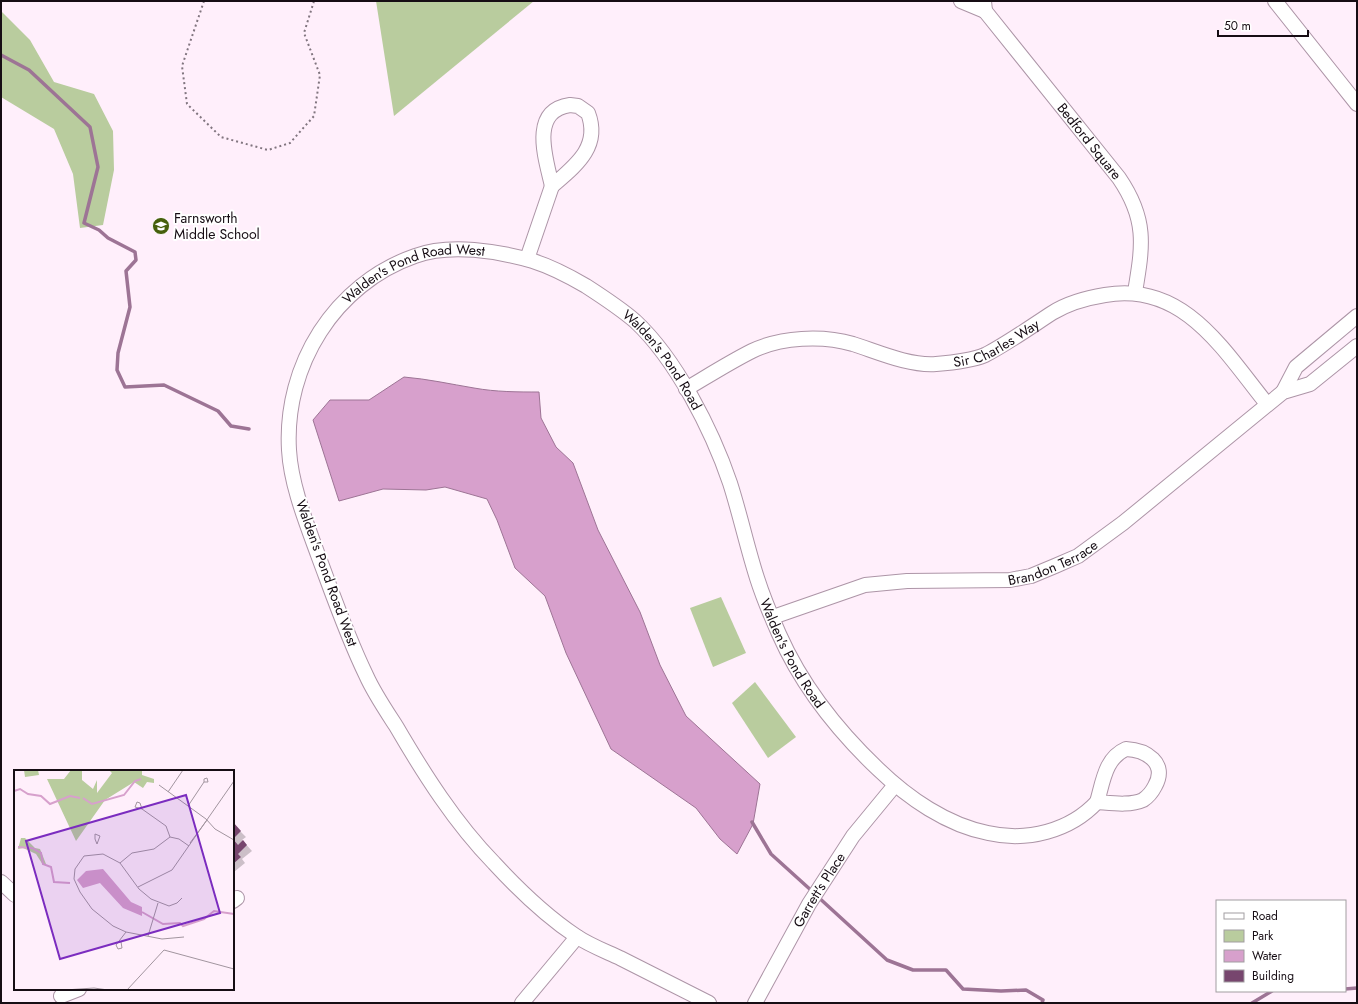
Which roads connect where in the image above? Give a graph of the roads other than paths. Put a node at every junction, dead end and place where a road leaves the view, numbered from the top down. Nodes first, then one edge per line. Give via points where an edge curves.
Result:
1 (961, 1) edge
2 (1275, 1) edge
3 (984, 6) edge
4 (1355, 96) edge
5 (552, 186) junction
6 (527, 259) junction
7 (1135, 292) junction
8 (618, 308) joint
9 (1357, 316) edge
10 (1357, 346) edge
11 (686, 389) junction
12 (1283, 392) junction
13 (1267, 404) junction
14 (773, 617) junction
15 (895, 785) junction
16 (1098, 802) junction
17 (1, 882) edge
18 (14, 894) edge
19 (577, 937) junction
20 (76, 990) edge
21 (60, 996) edge
22 (522, 1003) edge
23 (709, 1003) edge
24 (755, 1003) edge

1 - 3 street, Bedford Square
2 - 4 street
3 - 7 street, Bedford Square via 1132,197 1140,219 1142,244
5 - 5 street via 543,142 544,126 549,115 560,106 578,106 588,113 591,121 592,132 587,150 578,163
5 - 6 street
6 - 8 street, Walden's Pond Road West via 571,277
6 - 19 street, Walden's Pond Road West via 492,251 442,250 420,254 387,268 372,278 338,308 319,331 303,363 290,407 289,451 306,523 345,629 369,682 412,754 455,817 493,862 546,913
7 - 11 street, Sir Charles Way via 1096,296 1064,306 984,355 935,364 917,363 847,342 804,339 753,350
7 - 13 street, Sir Charles Way via 1170,303 1204,327
8 - 11 street, Walden's Pond Road via 654,340
9 - 12 street, Brandon Terrace via 1296,367
10 - 12 street, Brandon Terrace via 1310,384
11 - 14 street, Walden's Pond Road via 726,472 759,583
12 - 13 street, Brandon Terrace
13 - 14 street, Brandon Terrace via 1123,523 1078,556 1061,564 1031,576 1010,580 907,581 865,585
14 - 15 street, Walden's Pond Road via 796,668 828,716 849,741
15 - 16 street, Walden's Pond Road via 950,819 977,831 1005,837 1046,833 1072,822 1087,813
15 - 24 street, Garrett's Place via 853,836 809,904
16 - 16 street via 1111,759 1117,753 1126,749 1137,749 1146,753 1155,762 1159,774 1151,794 1142,800 1119,804
17 - 18 street
19 - 22 street
19 - 23 street, Walden's Pond Road West
20 - 21 street

